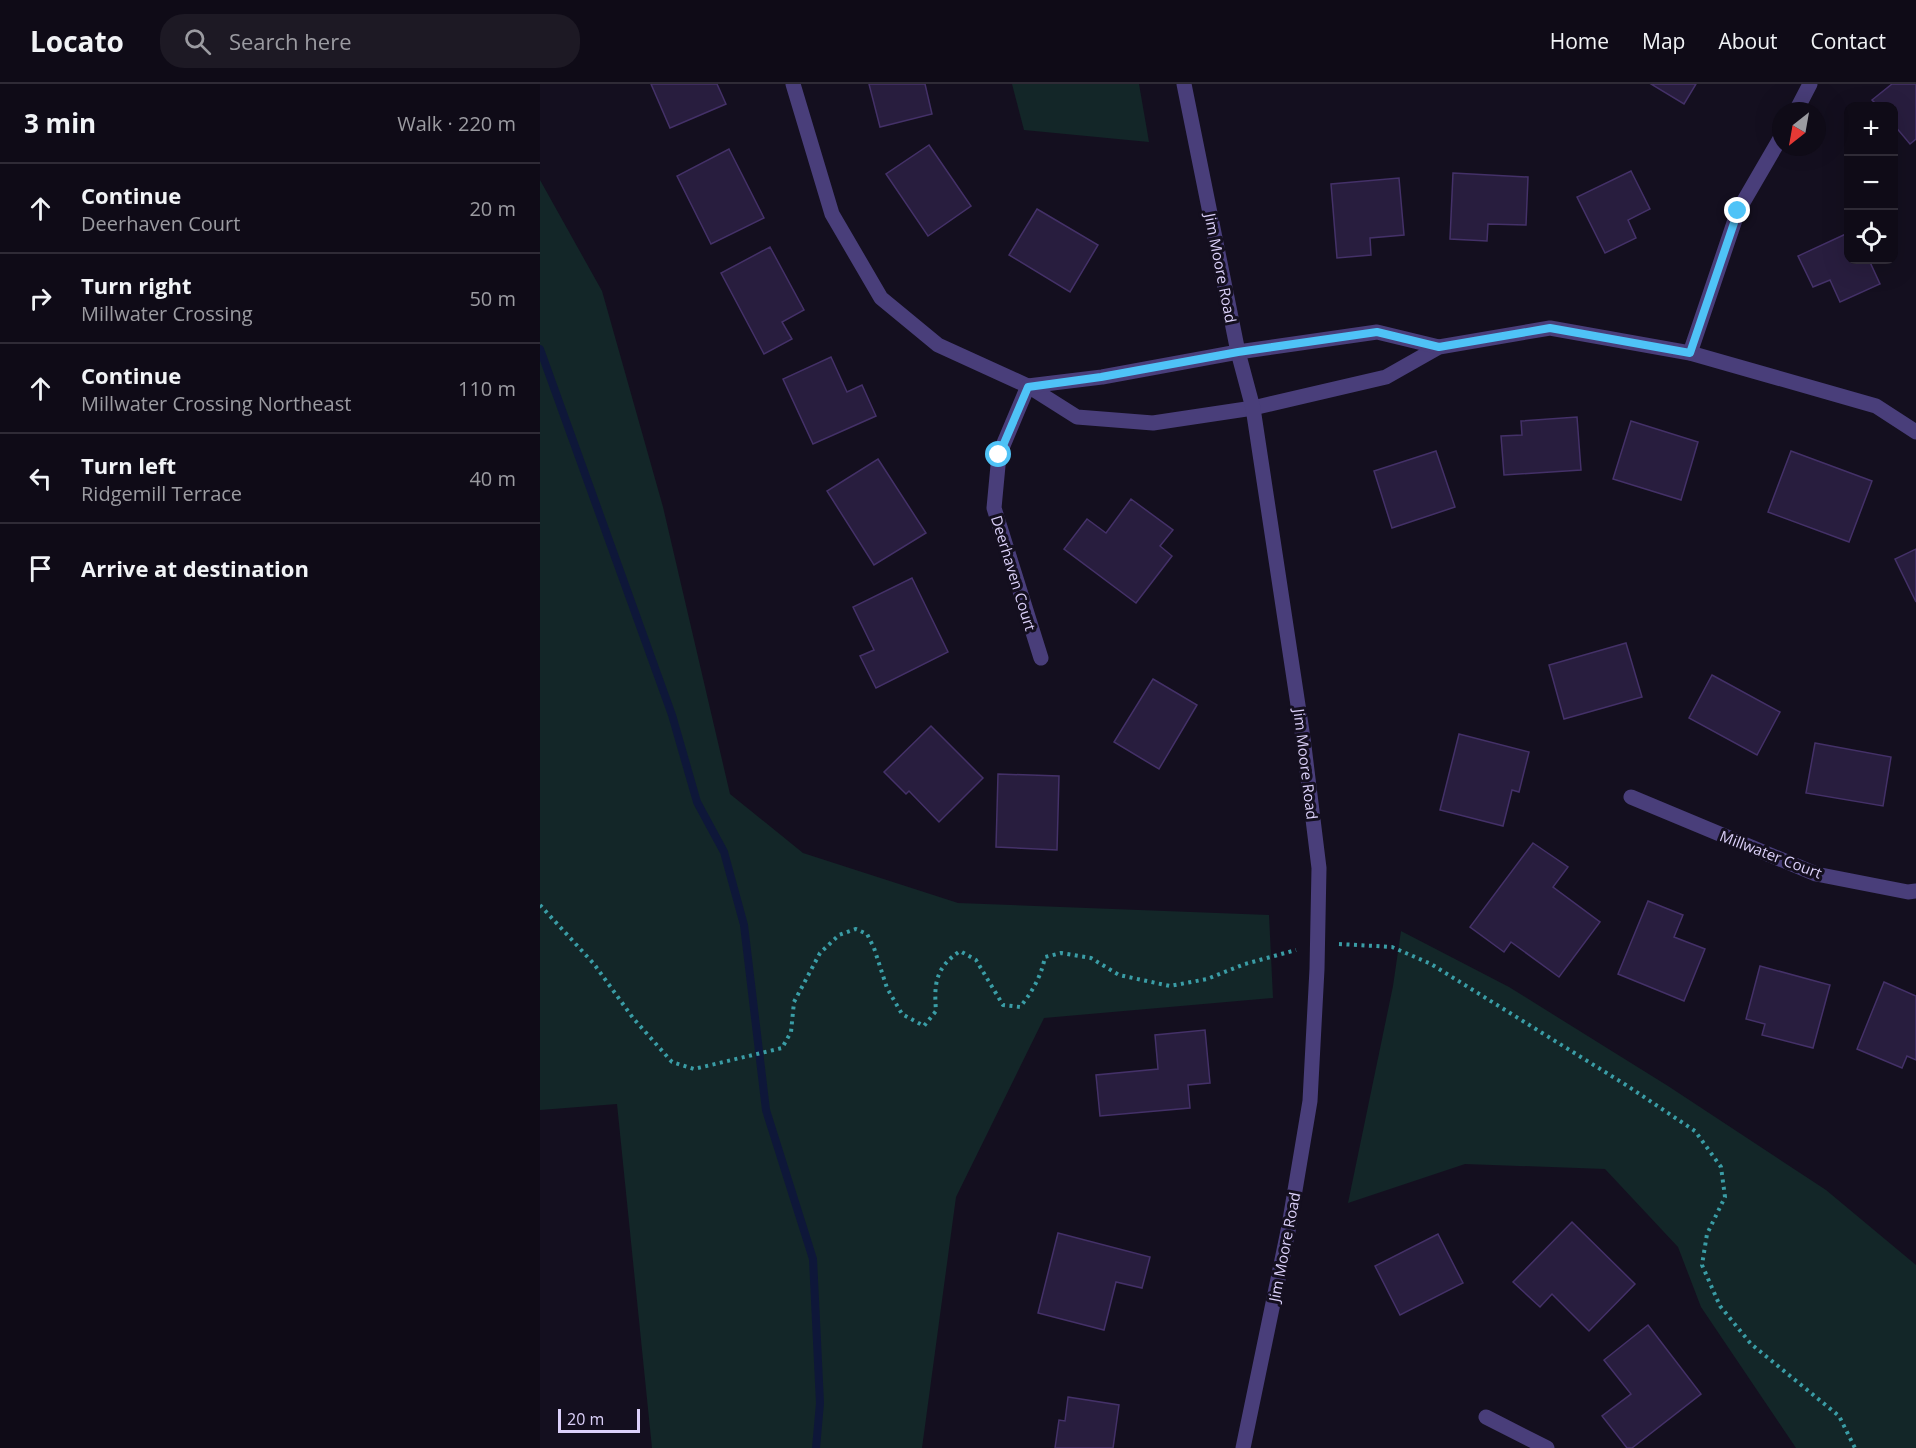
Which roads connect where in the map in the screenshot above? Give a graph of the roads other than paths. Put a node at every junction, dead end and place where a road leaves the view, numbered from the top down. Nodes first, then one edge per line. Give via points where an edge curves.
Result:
1 (793, 84) edge
2 (1184, 84) edge
3 (1810, 84) edge
4 (1801, 102) edge
5 (1772, 152) edge
6 (1439, 347) junction
7 (1238, 352) junction
8 (1690, 353) junction
9 (1028, 387) junction
10 (1253, 408) junction
11 (1916, 432) edge
12 (1041, 658) dead end
13 (1631, 797) dead end
14 (1916, 891) edge
15 (1486, 1417) dead end
16 (1243, 1448) edge
17 (1547, 1448) edge

1 - 9 street via 832,214 881,298 938,345
2 - 7 street, Jim Moore Road
3 - 4 street
5 - 8 street via 1738,211
6 - 7 street via 1377,332
6 - 8 street via 1550,328
6 - 10 street via 1386,377
7 - 9 street
7 - 10 street, Jim Moore Road
8 - 11 street via 1876,406
9 - 10 street via 1077,417 1153,423
9 - 12 street, Deerhaven Court via 999,455 994,508
10 - 16 street, Jim Moore Road via 1319,868 1310,1101 1289,1226
13 - 14 street, Millwater Court via 1816,874
15 - 17 street

